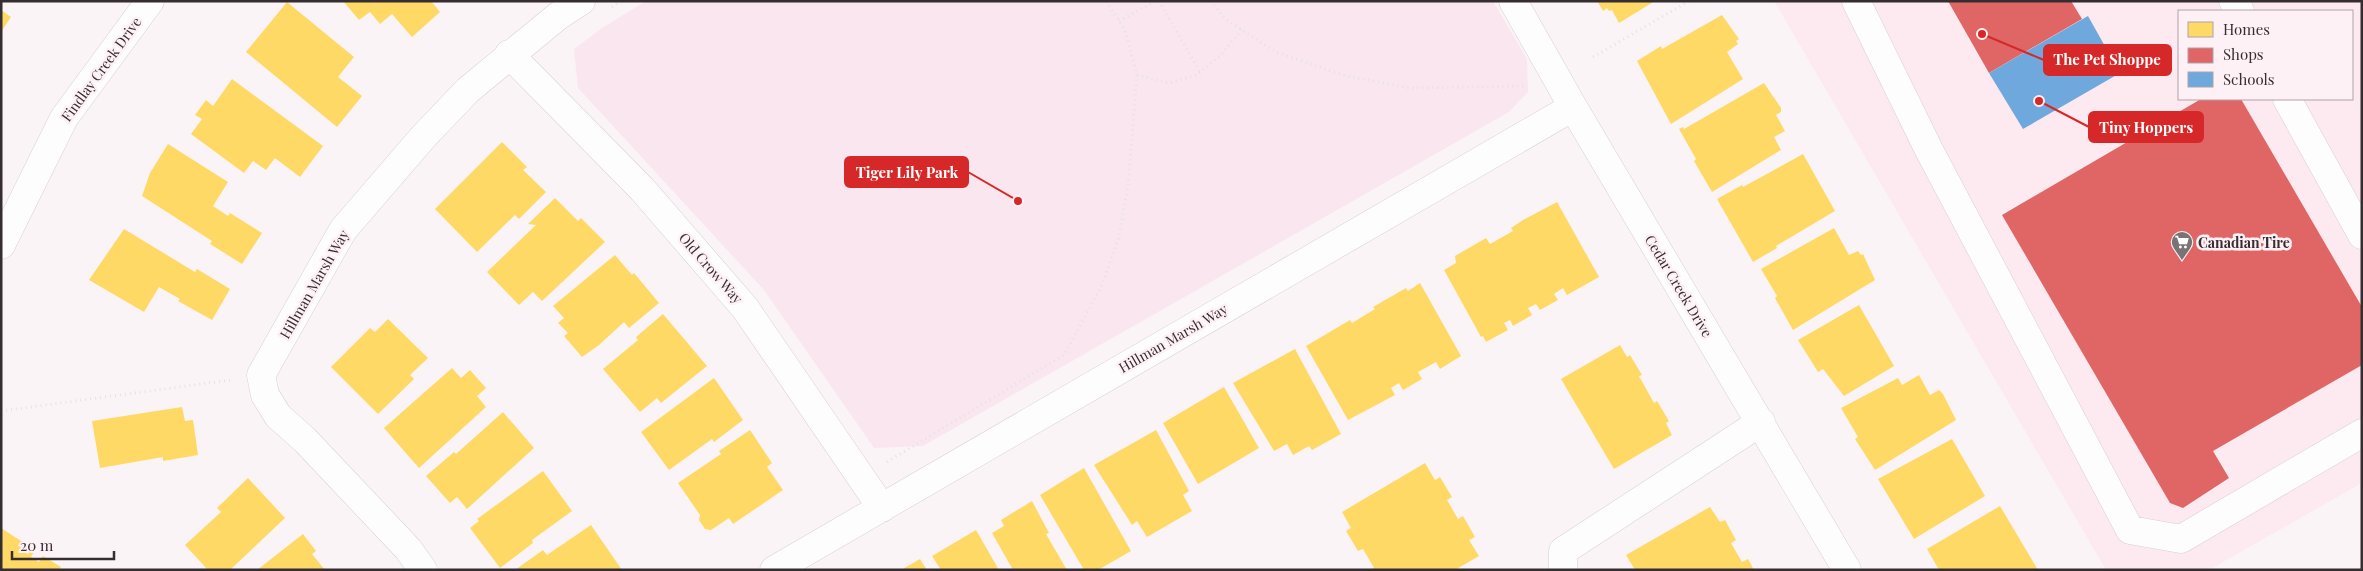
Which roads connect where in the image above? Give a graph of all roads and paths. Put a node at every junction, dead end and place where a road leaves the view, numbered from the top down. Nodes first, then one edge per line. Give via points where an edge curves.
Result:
1 (150, 1) edge
2 (581, 1) edge
3 (1106, 1) edge
4 (1157, 1) edge
5 (1211, 1) edge
6 (1513, 1) edge
7 (1689, 1) edge
8 (1856, 1) edge
9 (1119, 22) junction
10 (1242, 29) junction
11 (509, 54) junction
12 (1593, 57) dead end
13 (1200, 72) junction
14 (1137, 75) junction
15 (1524, 86) dead end
16 (2288, 100) edge
17 (1573, 107) junction
18 (2362, 235) edge
19 (1, 245) edge
20 (261, 375) junction
21 (1, 411) edge
22 (1761, 422) junction
23 (2362, 433) edge
24 (861, 478) junction
25 (882, 508) junction
26 (423, 570) edge
27 (774, 570) edge
28 (1563, 570) edge
29 (1847, 570) edge

1 - 19 street, Findlay Creek Drive via 64,118
2 - 11 street, Hillman Marsh Way
3 - 9 path
4 - 9 path
4 - 13 path
5 - 10 path via 1224,18
6 - 17 street, Cedar Creek Drive
7 - 12 path
8 - 23 street via 1929,150 2130,530 2181,540
9 - 14 path via 1125,30
10 - 13 path via 1221,55
10 - 15 path via 1276,52 1342,75 1410,88
11 - 20 street, Hillman Marsh Way via 437,122 344,230
11 - 24 street, Old Crow Way via 642,189 745,308
13 - 14 path via 1169,83
14 - 24 path via 1128,186 1119,237 1101,287 1064,355
16 - 18 street
17 - 22 street, Cedar Creek Drive
17 - 25 street, Hillman Marsh Way
20 - 21 path
20 - 26 street via 264,395 278,416 363,501
22 - 28 street via 1563,551
22 - 29 street, Cedar Creek Drive
24 - 25 street, Old Crow Way
25 - 27 street, Hillman Marsh Way

